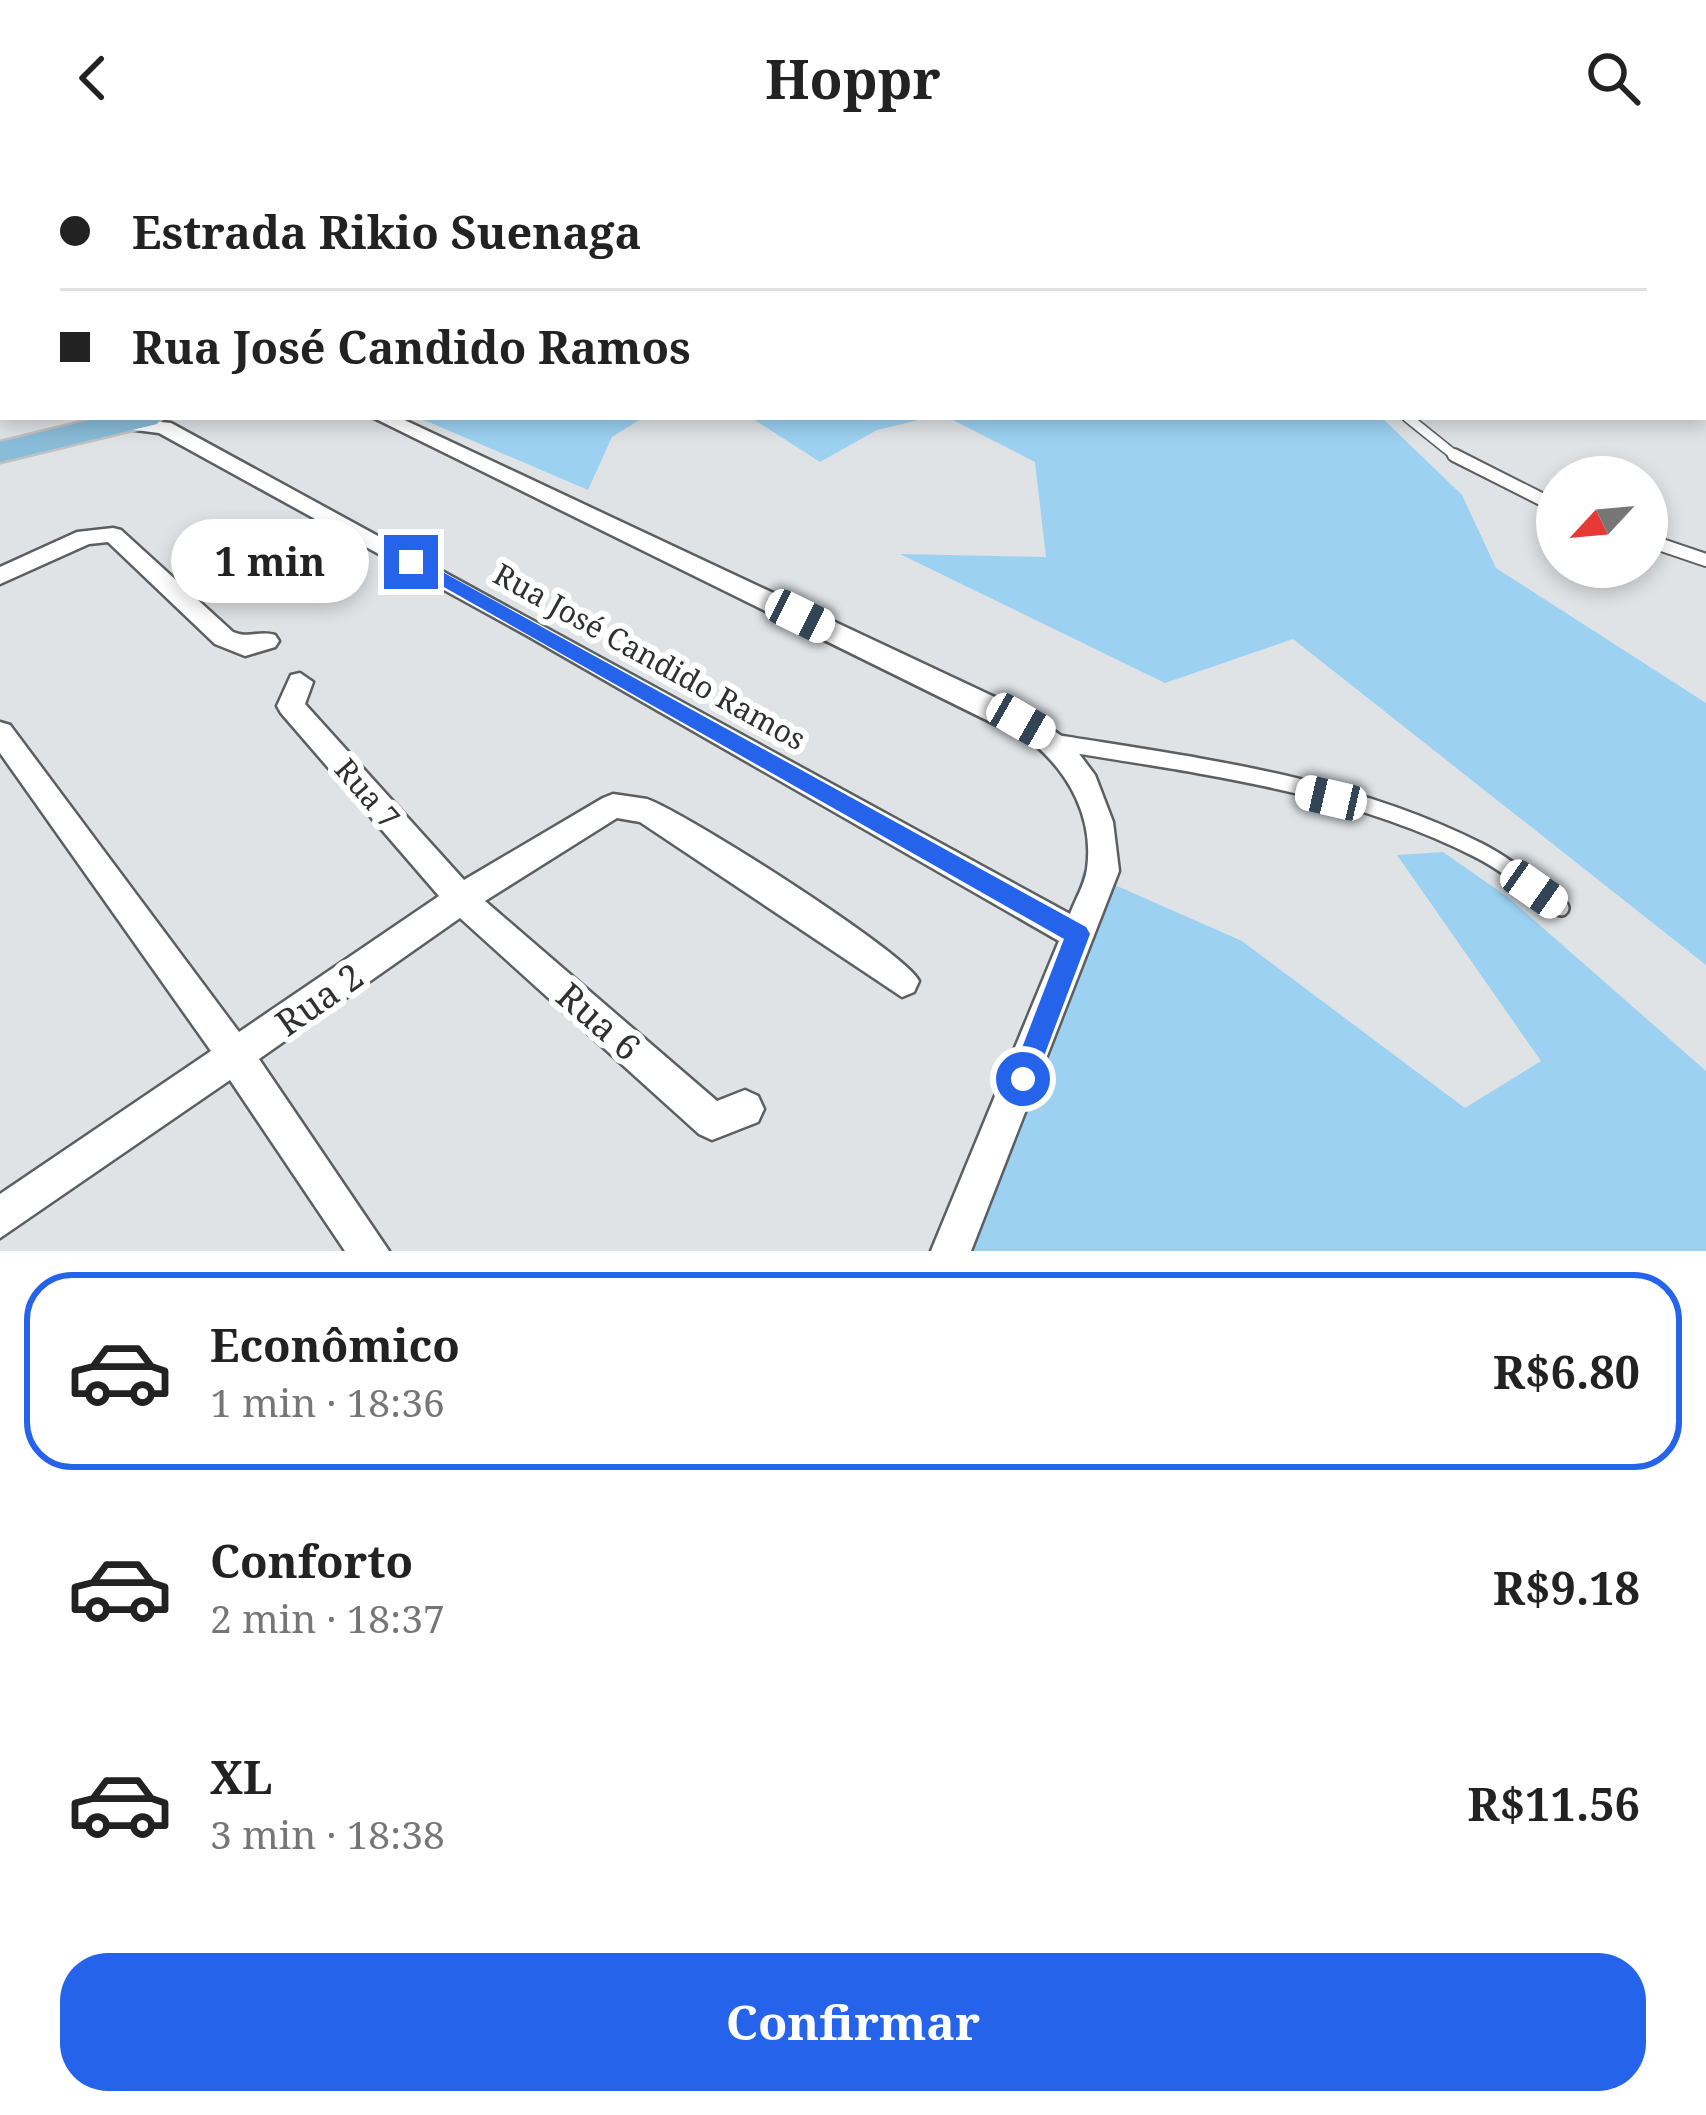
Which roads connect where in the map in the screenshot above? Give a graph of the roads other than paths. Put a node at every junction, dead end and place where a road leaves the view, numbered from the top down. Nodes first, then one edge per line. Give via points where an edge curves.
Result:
1 (105, 420) edge
2 (110, 420) edge
3 (126, 420) edge
4 (388, 420) edge
5 (1411, 420) edge
6 (0, 438) edge
7 (0, 452) edge
8 (1536, 497) edge
9 (1668, 547) edge
10 (1706, 560) edge
11 (0, 576) edge
12 (266, 641) dead end
13 (300, 682) dead end
14 (0, 732) edge
15 (1057, 742) junction
16 (461, 899) junction
17 (1561, 908) dead end
18 (1078, 934) junction
19 (902, 981) dead end
20 (236, 1057) junction
21 (745, 1109) dead end
22 (0, 1218) edge
23 (369, 1251) edge
24 (951, 1251) edge

1 - 6 main road
2 - 7 main road
3 - 18 street, Rua José Candido Ramos via 164,428 535,628
4 - 15 street
5 - 8 lane via 1465,463
9 - 10 lane
11 - 12 street via 85,537 113,535 224,638 244,647
13 - 16 street, Rua 7 via 291,706
14 - 20 street
15 - 17 lane via 1204,767 1419,823 1482,851
15 - 18 street via 1092,793 1101,825 1103,871
16 - 19 street, Rua 2 via 613,806 647,811
16 - 20 street, Rua 2
16 - 21 street, Rua 6 via 712,1121
18 - 24 street
20 - 22 street, Rua 2
20 - 23 street

